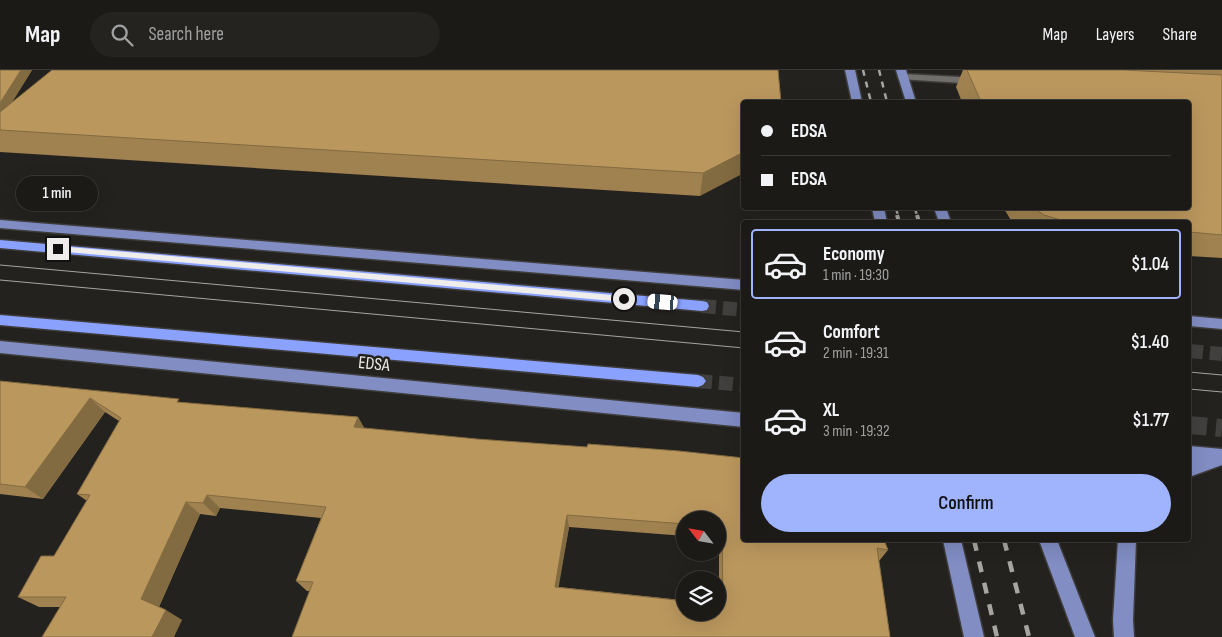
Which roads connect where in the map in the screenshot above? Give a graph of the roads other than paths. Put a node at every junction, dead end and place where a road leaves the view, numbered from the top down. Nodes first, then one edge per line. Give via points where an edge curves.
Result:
1 (850, 70) edge
2 (902, 74) edge
3 (987, 81) edge
4 (857, 100) edge
5 (910, 100) edge
6 (0, 224) edge
7 (0, 244) edge
8 (741, 285) edge
9 (702, 306) tunnel mouth
10 (0, 320) edge
11 (1191, 321) edge
12 (1222, 324) edge
13 (0, 347) edge
14 (698, 381) tunnel mouth
15 (741, 420) edge
16 (1191, 453) edge
17 (1222, 457) edge
18 (1191, 468) edge
19 (952, 542) edge
20 (1049, 542) edge
21 (1128, 542) edge
22 (974, 637) edge
23 (1085, 637) edge
24 (1124, 637) edge

1 - 4 main road
2 - 3 street
2 - 5 main road
6 - 8 main road
7 - 9 highway
10 - 14 highway, EDSA
11 - 12 main road
13 - 15 main road, EDSA
16 - 17 main road
17 - 18 main road
19 - 22 main road
20 - 23 main road
21 - 24 main road

